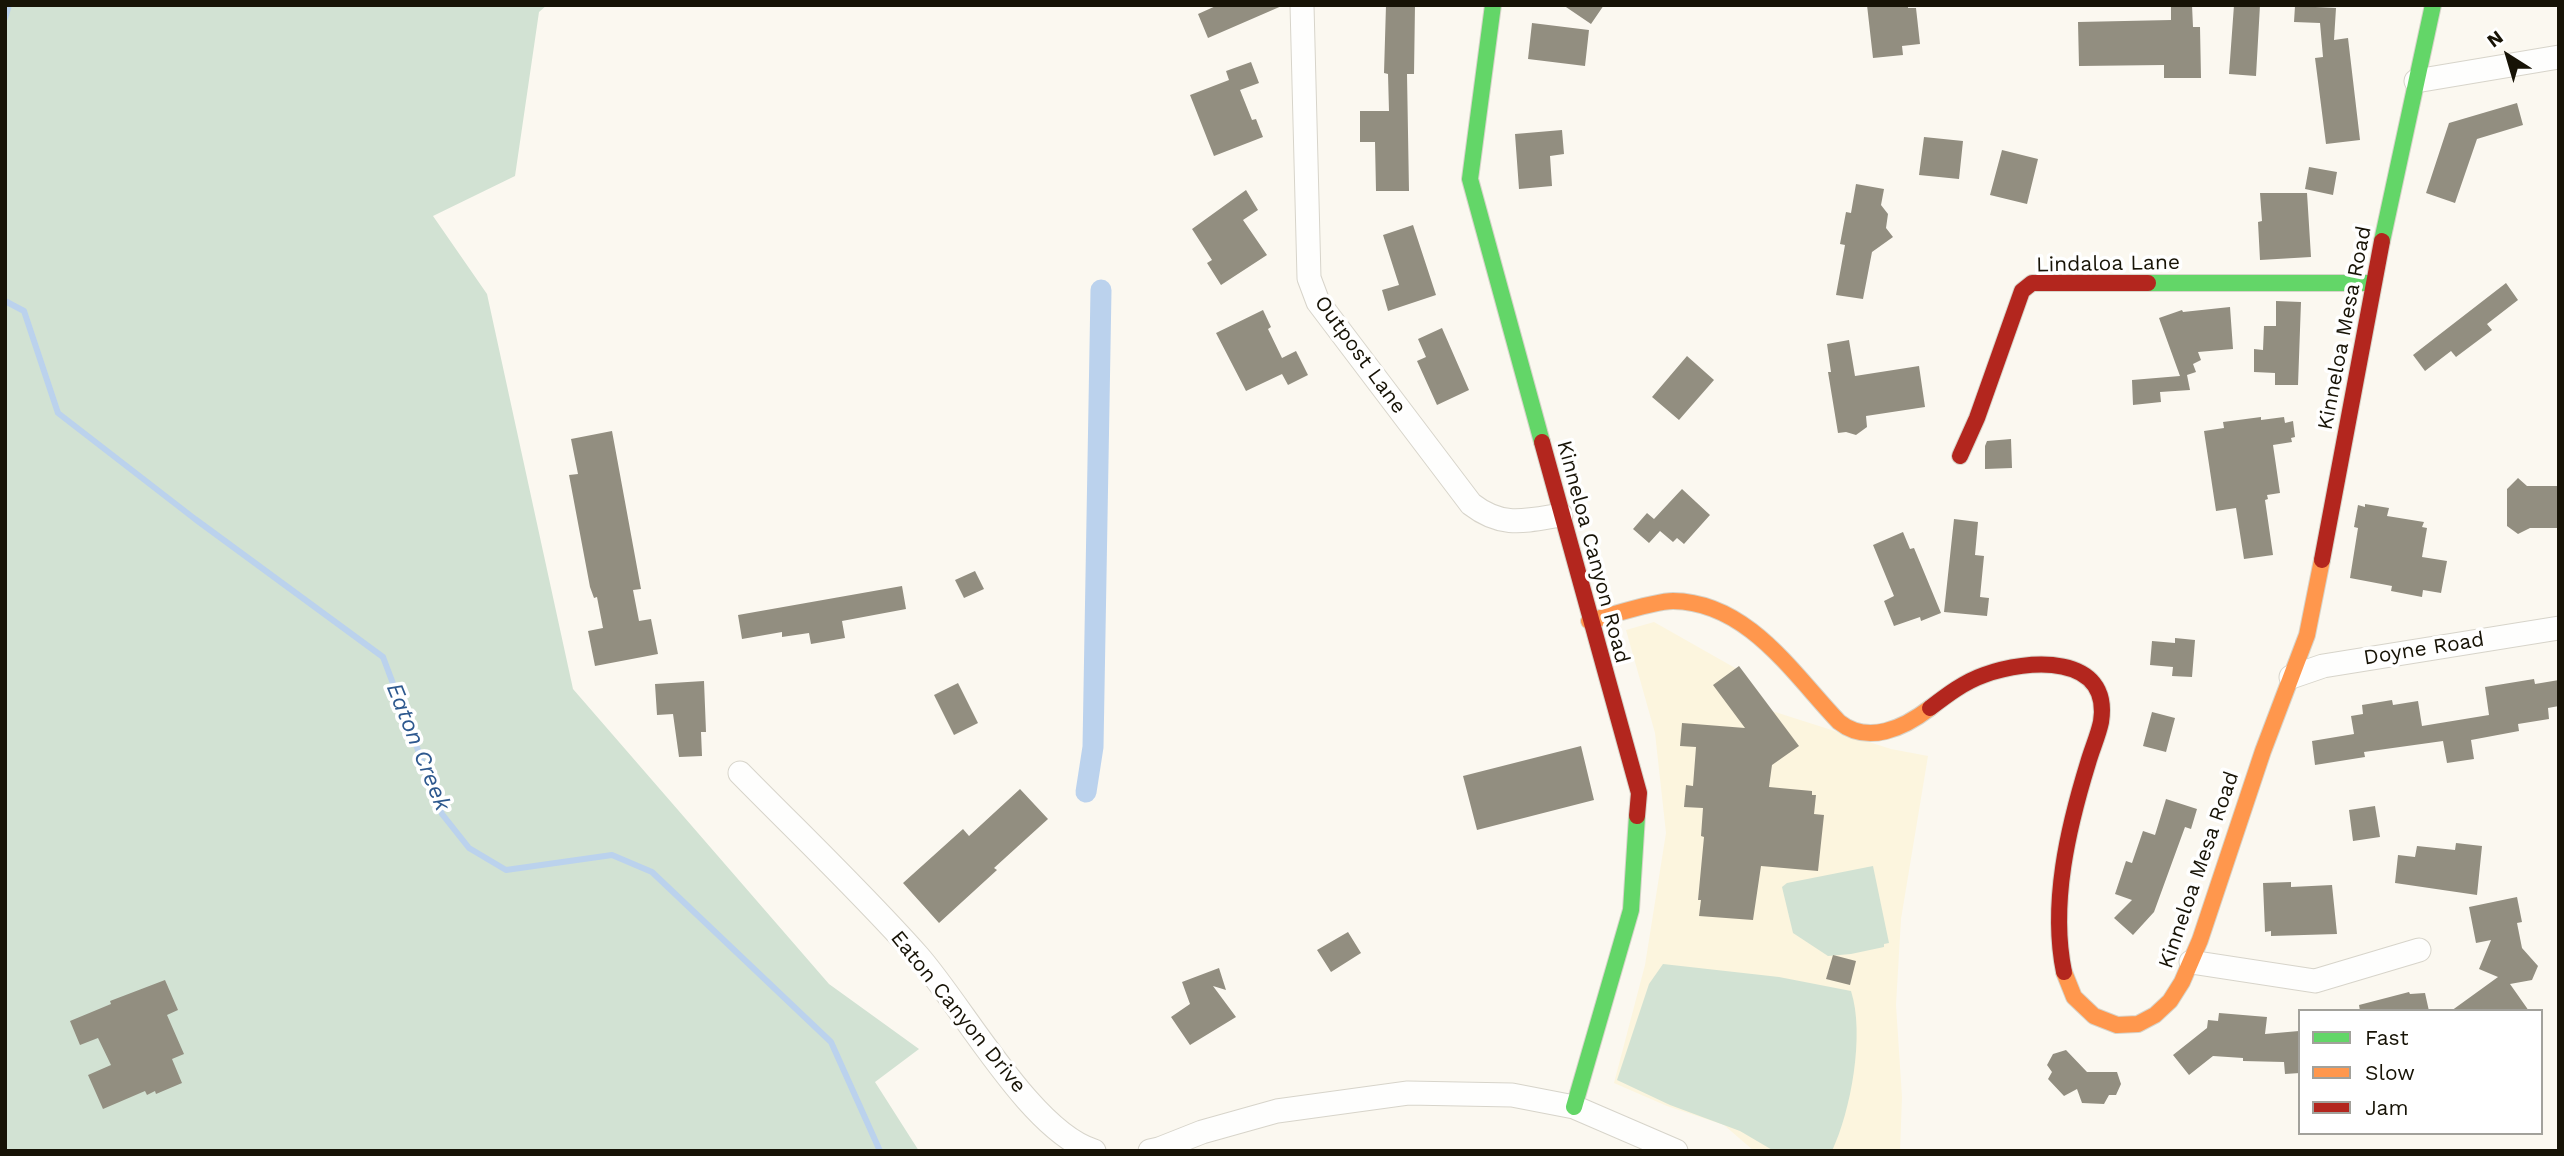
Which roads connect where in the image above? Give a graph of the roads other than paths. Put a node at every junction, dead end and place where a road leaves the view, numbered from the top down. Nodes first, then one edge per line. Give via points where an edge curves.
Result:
1 (1302, 5) edge
2 (1493, 5) edge
3 (2433, 5) edge
4 (2559, 57) edge
5 (2416, 81) junction
6 (2373, 283) junction
7 (1960, 456) dead end
8 (1561, 516) junction
9 (1589, 621) junction
10 (2559, 628) edge
11 (2291, 677) junction
12 (740, 774) dead end
13 (2419, 950) dead end
14 (2191, 962) junction
15 (1574, 1107) junction
16 (1094, 1151) edge
17 (1150, 1151) edge
18 (1676, 1151) edge

1 - 8 street, Outpost Lane via 1309,278 1318,302 1471,504 1496,519 1514,522
2 - 8 street, Kinneloa Canyon Road via 1470,179
3 - 5 street, Kinneloa Mesa Road
4 - 5 street
5 - 6 street, Kinneloa Mesa Road
6 - 7 street, Lindaloa Lane via 2032,283 2022,291
6 - 11 street, Kinneloa Mesa Road via 2311,622
8 - 9 street, Kinneloa Canyon Road
9 - 14 street, Kinneloa Mesa Road via 1671,601 1714,609 1755,632 1839,722 1864,733 1904,727 1979,676 2037,665 2062,666 2084,674 2100,692 2103,715 2078,800 2063,877 2058,940 2066,986 2092,1016 2120,1025 2134,1024 2149,1020 2170,1003
9 - 15 street, Kinneloa Canyon Road via 1639,793 1631,910
10 - 11 street, Doyne Road via 2323,666
11 - 14 street, Kinneloa Mesa Road
12 - 16 street, Eaton Canyon Drive via 919,958 1019,1090 1060,1134
13 - 14 street via 2315,981
15 - 17 street via 1512,1095 1408,1093 1277,1111
15 - 18 street

